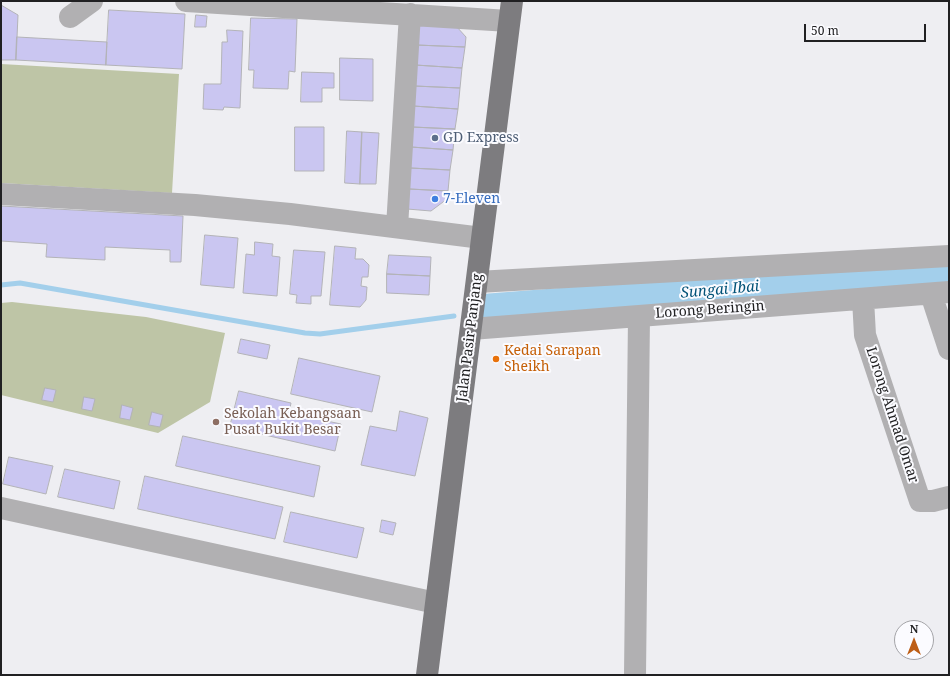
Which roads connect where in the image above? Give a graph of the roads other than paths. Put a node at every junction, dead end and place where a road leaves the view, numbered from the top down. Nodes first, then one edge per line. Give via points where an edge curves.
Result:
1 (92, 1) edge
2 (186, 1) edge
3 (402, 10) edge
4 (511, 11) edge
5 (70, 17) dead end
6 (1, 194) edge
7 (397, 227) junction
8 (482, 238) junction
9 (949, 256) edge
10 (477, 282) junction
11 (940, 293) edge
12 (863, 299) junction
13 (639, 316) junction
14 (471, 328) junction
15 (949, 350) edge
16 (949, 497) edge
17 (1, 508) edge
18 (436, 603) junction
19 (427, 675) edge
20 (635, 675) edge

1 - 5 street
2 - 3 street
3 - 4 street
3 - 7 street
4 - 8 main road, Jalan Pasir Panjang
6 - 7 street via 195,205
7 - 8 street
8 - 10 main road, Jalan Pasir Panjang
9 - 10 street
10 - 14 main road, Jalan Pasir Panjang
11 - 12 street, Lorong Beringin
11 - 15 street
12 - 13 street, Lorong Beringin
12 - 16 street, Lorong Ahmad Omar via 865,335 920,501
13 - 14 street, Lorong Beringin
13 - 20 street
14 - 18 main road, Jalan Pasir Panjang
17 - 18 street
18 - 19 main road, Jalan Pasir Panjang

